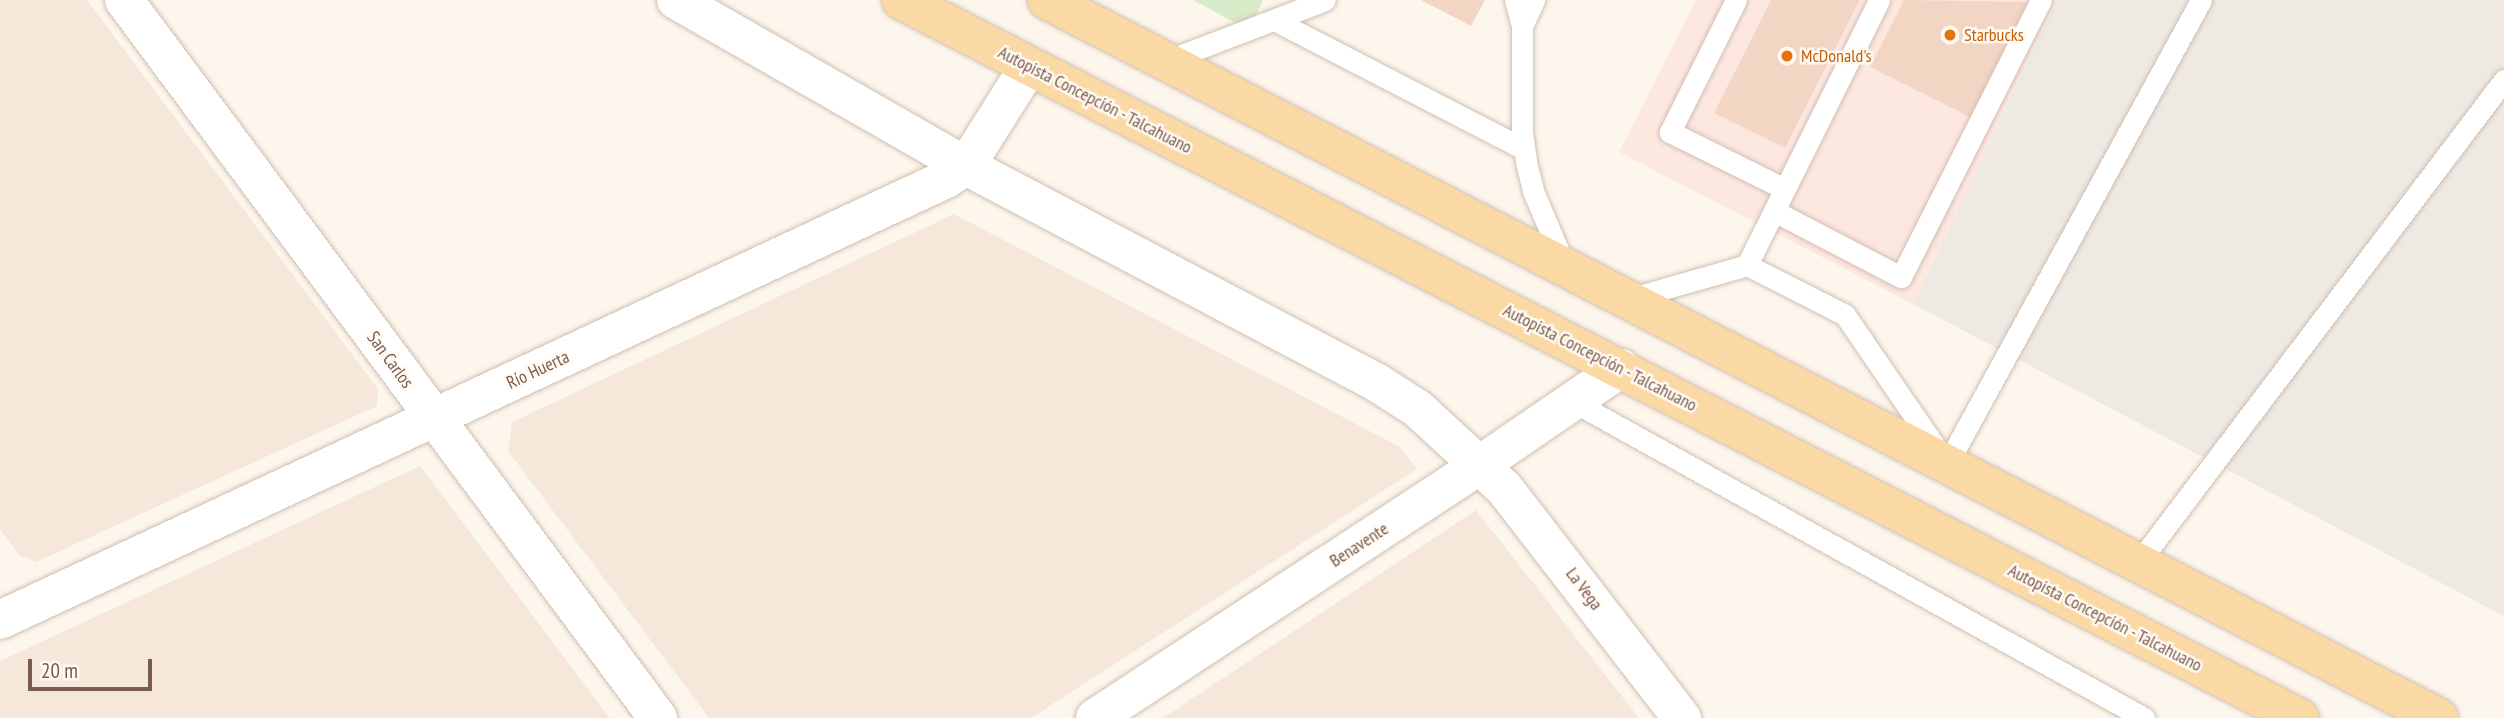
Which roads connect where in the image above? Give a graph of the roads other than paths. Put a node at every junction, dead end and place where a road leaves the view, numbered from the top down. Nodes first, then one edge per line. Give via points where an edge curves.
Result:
1 (124, 0) edge
2 (676, 0) edge
3 (901, 0) edge
4 (1047, 0) edge
5 (1325, 0) edge
6 (1515, 0) edge
7 (1535, 0) edge
8 (1736, 0) edge
9 (1879, 0) edge
10 (2041, 0) edge
11 (2201, 0) edge
12 (1274, 20) junction
13 (1522, 26) junction
14 (1166, 61) junction
15 (1029, 66) junction
16 (2504, 80) edge
17 (1524, 149) junction
18 (966, 166) junction
19 (1785, 189) junction
20 (1774, 211) junction
21 (1747, 265) junction
22 (1564, 266) junction
23 (1628, 299) junction
24 (1621, 368) junction
25 (1574, 402) junction
26 (433, 419) junction
27 (1481, 464) junction
28 (1947, 464) junction
29 (2138, 563) junction
30 (5, 608) edge
31 (658, 718) edge
32 (1095, 718) edge
33 (1682, 718) edge
34 (2144, 718) edge
35 (2300, 718) edge
36 (2439, 718) edge

1 - 26 street, San Carlos
2 - 18 street, La Vega
3 - 15 main road, Autopista Concepción - Talcahuano
4 - 14 main road
5 - 12 lane
6 - 13 lane
7 - 13 lane
8 - 19 lane via 1670,132
9 - 19 lane
10 - 20 lane via 1901,277
11 - 28 lane
12 - 14 lane
12 - 17 lane
13 - 17 lane
14 - 22 main road
15 - 18 street, Río Huerta
15 - 24 main road, Autopista Concepción - Talcahuano
16 - 29 lane
17 - 22 lane via 1533,191
18 - 26 street, Río Huerta via 890,208
18 - 27 street, La Vega via 1376,382 1418,409
19 - 20 lane
20 - 21 lane
21 - 23 lane
21 - 28 lane via 1844,315
22 - 23 main road
23 - 28 main road
24 - 25 street, Benavente
24 - 35 main road, Autopista Concepción - Talcahuano
25 - 27 street, Benavente
25 - 34 lane
26 - 30 street, Río Huerta
26 - 31 street, San Carlos
27 - 32 street, Benavente
27 - 33 street, La Vega via 1527,516
28 - 29 main road
29 - 36 main road

